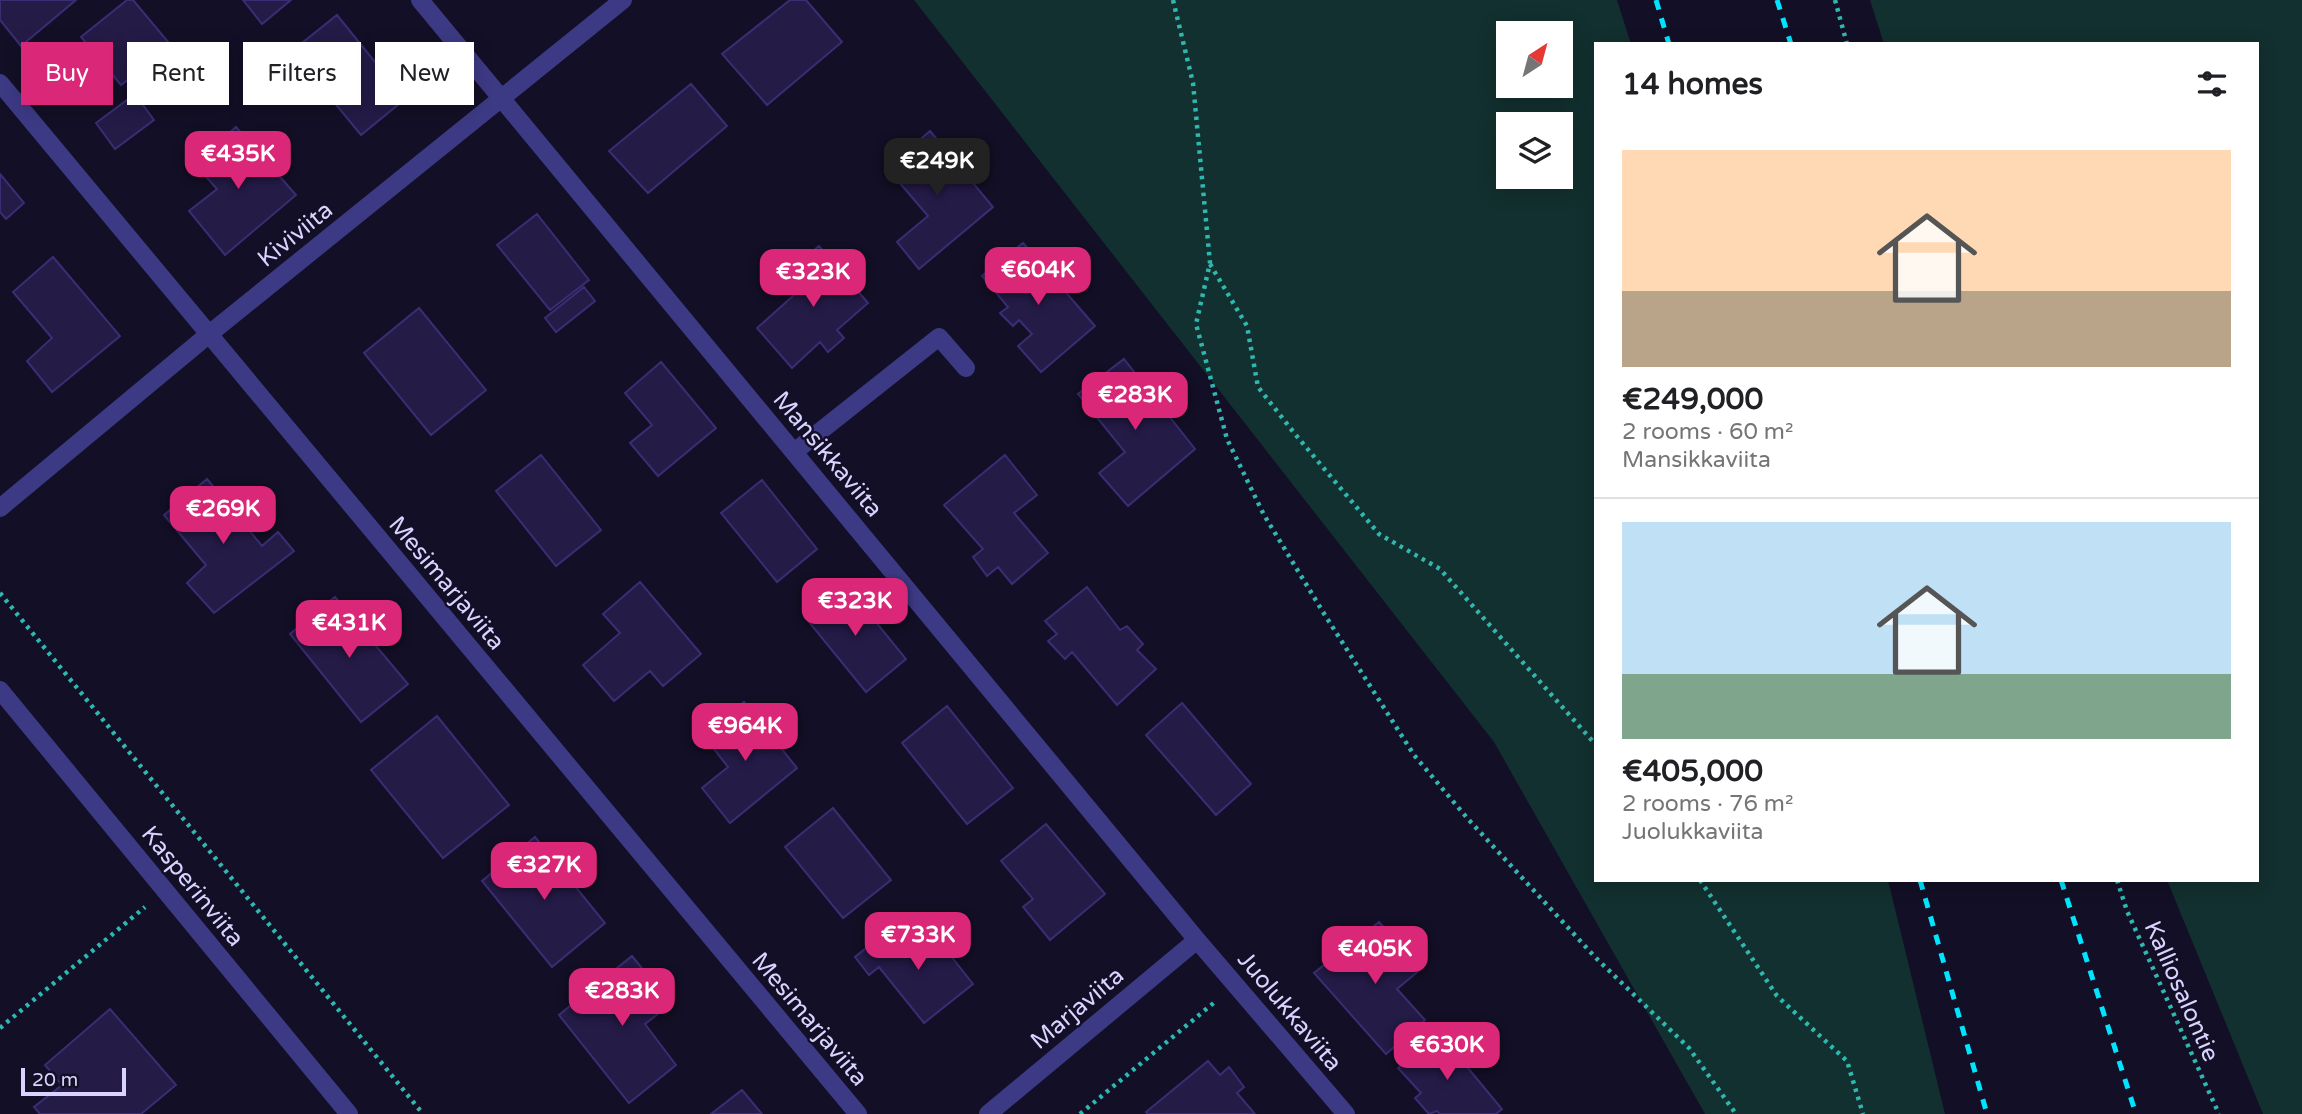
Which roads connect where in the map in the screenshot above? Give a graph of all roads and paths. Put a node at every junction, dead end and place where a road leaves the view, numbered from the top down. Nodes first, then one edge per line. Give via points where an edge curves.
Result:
1 (420, 0) edge
2 (622, 0) edge
3 (1173, 0) edge
4 (1835, 0) edge
5 (1846, 42) edge
6 (0, 82) edge
7 (502, 99) junction
8 (1210, 263) junction
9 (208, 335) junction
10 (966, 368) dead end
11 (794, 452) junction
12 (0, 508) edge
13 (0, 593) edge
14 (0, 690) edge
15 (1594, 743) edge
16 (1701, 882) edge
17 (2118, 882) edge
18 (145, 907) dead end
19 (1198, 940) junction
20 (1235, 984) junction
21 (0, 1028) edge
22 (349, 1114) edge
23 (423, 1114) edge
24 (858, 1114) edge
25 (988, 1114) edge
26 (1080, 1114) edge
27 (1346, 1114) edge
28 (1736, 1114) edge
29 (1863, 1114) edge
30 (2219, 1114) edge

1 - 7 street, Mansikkaviita
2 - 7 street, Kiviviita
3 - 8 path via 1193,83
4 - 5 path
6 - 9 street, Mesimarjaviita
7 - 9 street, Kiviviita
7 - 11 street, Mansikkaviita
8 - 15 path via 1247,326 1258,387 1295,434 1379,534 1440,569
8 - 28 path via 1196,324 1227,439 1264,515 1322,612 1414,755 1596,958 1689,1048
9 - 12 street, Kiviviita
9 - 24 street, Mesimarjaviita
10 - 11 street via 939,337
11 - 19 street, Mansikkaviita
13 - 23 path
14 - 22 street, Kasperinviita
16 - 29 path via 1777,996 1847,1061
17 - 30 path, Kalliosalontie
18 - 21 path
19 - 20 street, Juolukkaviita
19 - 25 street, Marjaviita
20 - 26 path
20 - 27 street, Juolukkaviita

